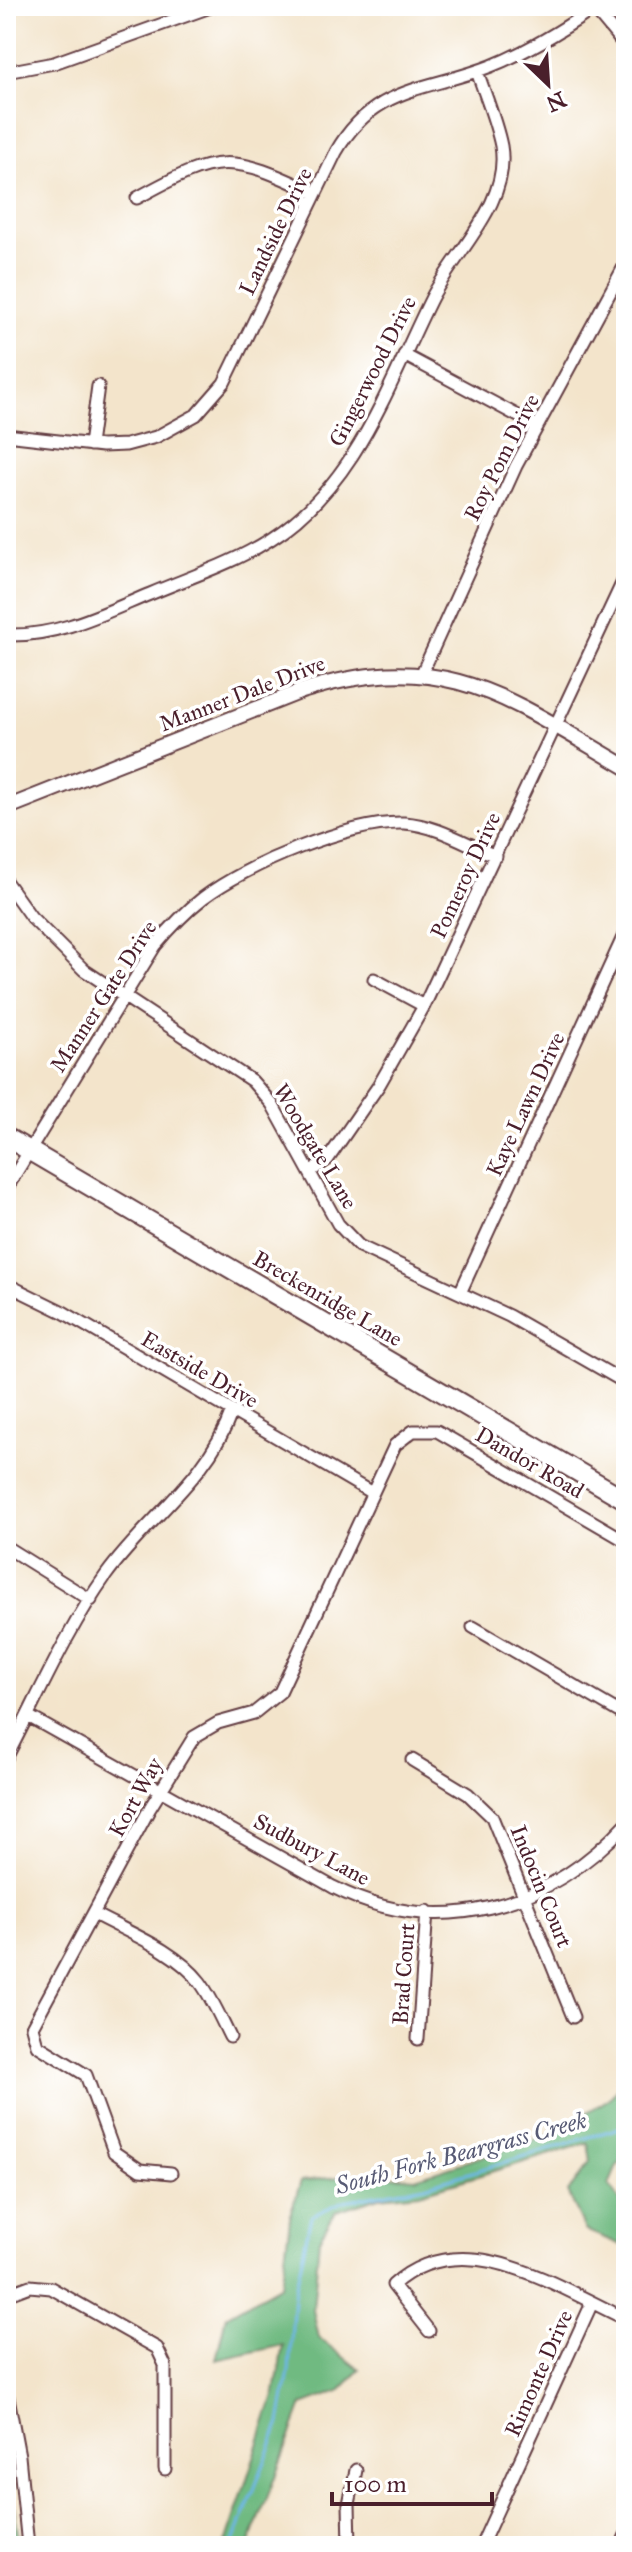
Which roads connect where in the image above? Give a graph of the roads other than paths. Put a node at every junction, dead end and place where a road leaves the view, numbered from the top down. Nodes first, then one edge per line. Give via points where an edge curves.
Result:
1 (213, 6) edge
2 (593, 7) edge
3 (626, 47) edge
4 (477, 71) junction
5 (6, 72) edge
6 (315, 193) junction
7 (137, 198) dead end
8 (626, 263) edge
9 (404, 355) junction
10 (98, 386) dead end
11 (537, 426) junction
12 (6, 435) edge
13 (90, 445) junction
14 (626, 575) edge
15 (6, 635) edge
16 (422, 673) junction
17 (557, 726) junction
18 (626, 767) edge
19 (6, 808) edge
20 (496, 856) junction
21 (6, 882) edge
22 (626, 931) edge
23 (621, 953) edge
24 (374, 979) dead end
25 (122, 998) junction
26 (424, 1006) junction
27 (6, 1137) edge
28 (30, 1151) junction
29 (310, 1172) junction
30 (6, 1189) edge
31 (6, 1284) edge
32 (460, 1293) junction
33 (626, 1383) edge
34 (232, 1411) junction
35 (410, 1433) joint
36 (372, 1493) junction
37 (626, 1500) edge
38 (626, 1541) edge
39 (6, 1547) edge
40 (91, 1600) junction
41 (473, 1627) dead end
42 (28, 1716) junction
43 (626, 1716) edge
44 (6, 1758) edge
45 (412, 1760) dead end
46 (162, 1789) junction
47 (626, 1824) edge
48 (527, 1898) junction
49 (427, 1911) junction
50 (94, 1914) junction
51 (573, 2017) dead end
52 (230, 2037) dead end
53 (418, 2039) dead end
54 (171, 2173) dead end
55 (6, 2295) edge
56 (592, 2303) junction
57 (626, 2319) edge
58 (429, 2331) dead end
59 (6, 2387) edge
60 (165, 2469) dead end
61 (356, 2470) dead end
62 (626, 2535) edge
63 (28, 2546) edge
64 (350, 2546) edge
65 (481, 2546) edge
66 (621, 2546) edge

1 - 5 street via 54,63
2 - 3 street
2 - 4 street, Landside Drive via 533,48
4 - 6 street, Landside Drive via 404,91 368,111 345,135
4 - 9 street, Gingerwood Drive via 501,144 500,178 490,207 445,272
6 - 7 street via 266,170 231,162 187,170
6 - 13 street, Landside Drive via 213,399 188,421 156,437 126,445
8 - 11 street, Roy Pom Drive
9 - 11 street
9 - 15 street, Gingerwood Drive via 351,461 329,490 272,539 82,622 46,633
10 - 13 street
11 - 16 street, Roy Pom Drive
12 - 13 street, Landside Drive
14 - 17 street, Pomeroy Drive
16 - 17 street, Manner Dale Drive via 484,688
16 - 19 street, Manner Dale Drive via 341,678
17 - 18 street, Manner Dale Drive
17 - 20 street, Pomeroy Drive
20 - 25 street, Manner Gate Drive via 418,825 379,824 340,833 238,876 205,896 155,946
20 - 26 street, Pomeroy Drive
21 - 25 street, Woodgate Lane via 60,949
22 - 23 street, Kaye Lawn Drive
23 - 32 street, Kaye Lawn Drive
24 - 26 street
25 - 28 street, Manner Gate Drive
25 - 29 street, Woodgate Lane via 252,1081 272,1104
26 - 29 street, Pomeroy Drive via 379,1085 328,1159
27 - 28 main road, Breckenridge Lane
28 - 30 street, Manner Gate Drive
28 - 37 main road, Breckenridge Lane
29 - 32 street, Woodgate Lane via 338,1224 359,1246
31 - 34 street, Eastside Drive
32 - 33 street, Woodgate Lane
34 - 36 street, Eastside Drive
34 - 40 street via 225,1431 190,1482 124,1553
35 - 36 street, Kort Way via 395,1445
35 - 38 street, Dandor Road via 430,1429 445,1435
36 - 46 street, Kort Way via 277,1697 254,1713 199,1732
39 - 40 street
40 - 42 street
41 - 43 street
42 - 44 street
42 - 46 street, Sudbury Lane
45 - 48 street, Indocin Court via 486,1809
46 - 49 street, Sudbury Lane via 347,1894 387,1907
46 - 50 street, Kort Way
47 - 48 street, Sudbury Lane via 572,1873
48 - 49 street, Sudbury Lane via 456,1912
48 - 51 street, Indocin Court
49 - 53 street, Brad Court
50 - 52 street via 190,1971
50 - 54 street, Kort Way via 32,2034 37,2045 86,2075 114,2152 140,2170
55 - 60 street via 30,2286 51,2288 157,2348 165,2365
56 - 57 street
56 - 58 street via 506,2264 459,2258 418,2269 393,2285
56 - 65 street, Rimonte Drive
59 - 63 street
61 - 64 street via 349,2504
62 - 66 street

